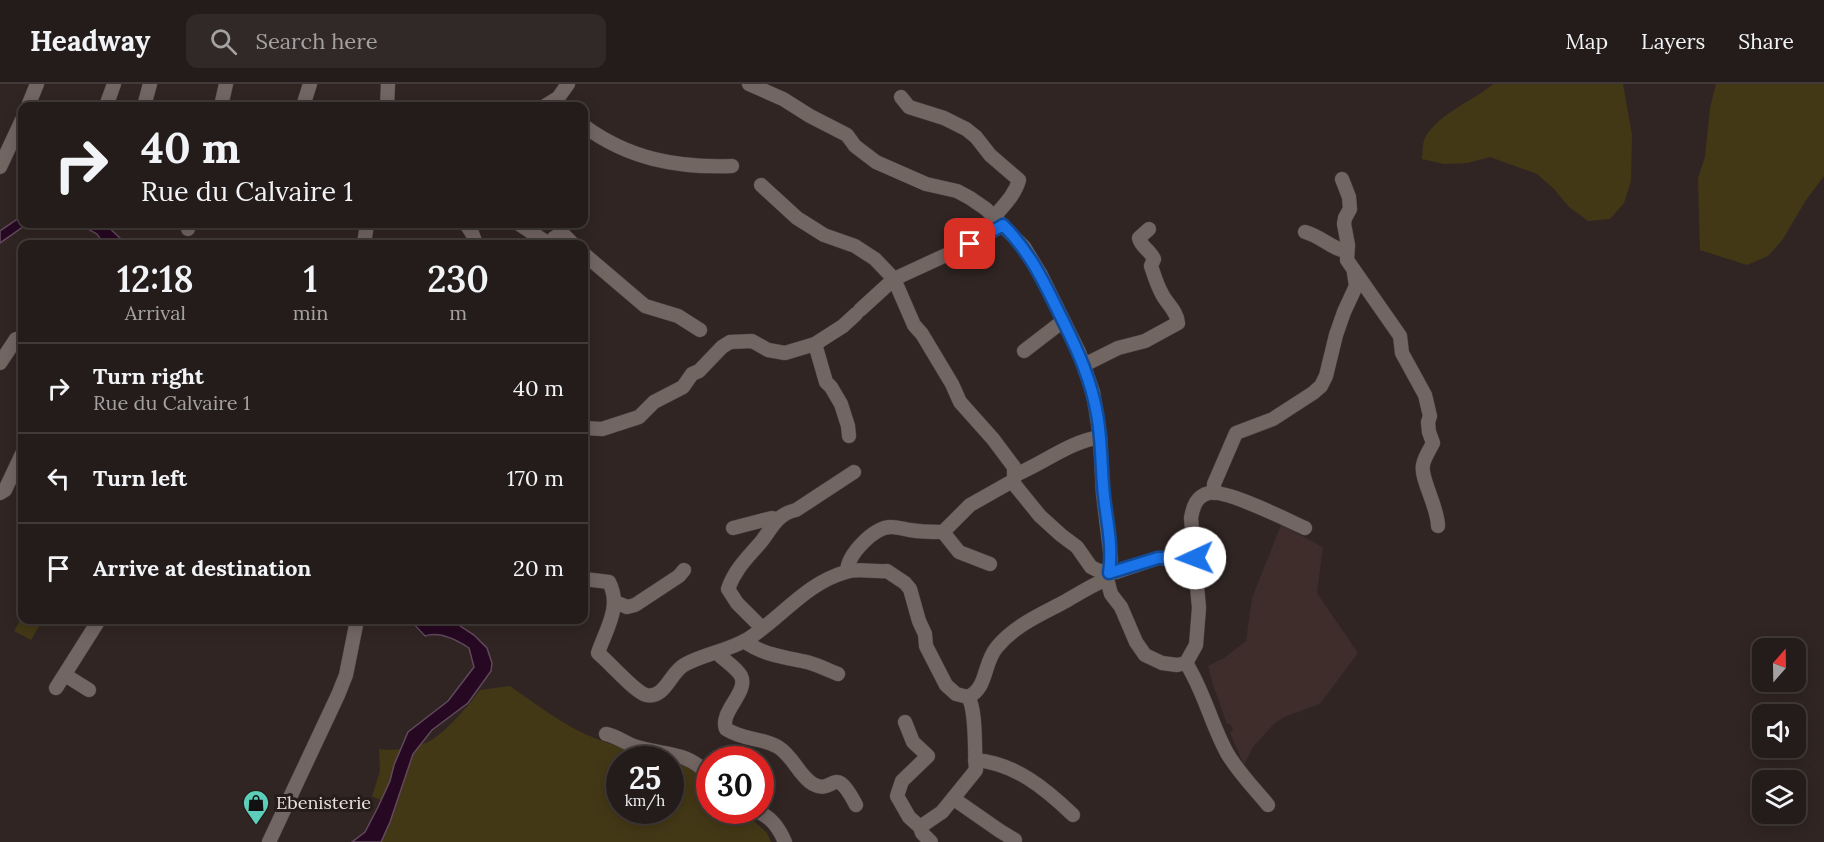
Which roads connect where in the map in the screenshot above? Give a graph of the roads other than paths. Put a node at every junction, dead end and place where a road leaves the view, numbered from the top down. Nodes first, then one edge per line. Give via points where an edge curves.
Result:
1 (37, 84) edge
2 (114, 84) edge
3 (150, 84) edge
4 (226, 84) edge
5 (310, 84) edge
6 (388, 84) edge
7 (568, 84) edge
8 (749, 84) edge
9 (901, 98) dead end
10 (30, 102) edge
11 (107, 102) edge
12 (145, 102) edge
13 (222, 102) edge
14 (304, 102) edge
15 (387, 102) edge
16 (561, 102) edge
17 (588, 128) edge
18 (18, 129) edge
19 (732, 166) dead end
20 (0, 167) edge
21 (1342, 179) dead end
22 (761, 185) dead end
23 (998, 221) junction
24 (525, 228) edge
25 (1149, 229) dead end
26 (1305, 232) dead end
27 (543, 240) edge
28 (552, 240) edge
29 (569, 240) edge
30 (1347, 251) junction
31 (588, 257) edge
32 (1354, 273) junction
33 (894, 279) junction
34 (1063, 321) junction
35 (700, 330) dead end
36 (16, 339) dead end
37 (815, 345) junction
38 (1024, 351) dead end
39 (0, 363) edge
40 (1084, 365) junction
41 (588, 428) edge
42 (849, 436) dead end
43 (1100, 437) junction
44 (18, 462) edge
45 (854, 471) dead end
46 (1015, 480) junction
47 (1214, 493) junction
48 (0, 494) edge
49 (777, 519) junction
50 (1438, 526) dead end
51 (733, 528) dead end
52 (1305, 528) dead end
53 (943, 532) junction
54 (1195, 558) junction
55 (990, 564) dead end
56 (684, 570) dead end
57 (847, 571) junction
58 (1108, 576) junction
59 (588, 579) edge
60 (615, 602) junction
61 (97, 624) edge
62 (356, 624) edge
63 (762, 628) junction
64 (744, 641) junction
65 (717, 653) junction
66 (1186, 663) junction
67 (838, 674) dead end
68 (65, 675) junction
69 (56, 688) dead end
70 (89, 690) dead end
71 (968, 698) junction
72 (905, 722) dead end
73 (606, 734) dead end
74 (975, 760) junction
75 (696, 763) edge
76 (954, 799) junction
77 (856, 805) dead end
78 (1268, 805) dead end
79 (1073, 815) dead end
80 (774, 823) edge
81 (920, 827) junction
82 (1015, 840) dead end
83 (269, 842) edge
84 (785, 842) edge
85 (931, 842) edge

1 - 10 street
2 - 11 street
3 - 12 street
4 - 13 street
5 - 14 street
6 - 15 street
7 - 16 street
8 - 23 street via 847,135 876,162 926,184 957,191
9 - 23 street via 909,107 966,129 1019,180
17 - 19 street via 624,150 651,160
18 - 20 street
21 - 30 street via 1350,208 1344,224
22 - 33 street via 797,218 824,235 855,246
23 - 33 street via 970,244
23 - 34 street via 1024,247
24 - 27 street
25 - 40 street via 1139,238 1140,243 1151,252 1157,284 1178,322 1145,341 1118,348
26 - 30 street
28 - 29 street via 562,234
30 - 32 street
31 - 35 street via 645,306 678,316
32 - 47 street via 1356,286 1321,386 1273,419 1236,433 1214,484
32 - 50 street via 1400,336 1402,353 1425,395 1433,442 1423,471
33 - 37 street via 843,326
33 - 46 street via 914,325 960,402 1014,467
34 - 38 street
34 - 40 street
36 - 39 street
37 - 41 street via 778,353 752,341 730,342 692,374 683,387 654,402 639,417 602,429
37 - 42 street via 827,385 841,404
40 - 43 street
43 - 46 street via 1066,448
43 - 58 street via 1112,559
44 - 48 street
45 - 49 street
46 - 53 street via 970,505
46 - 58 street via 1040,516 1077,547 1091,567
47 - 52 street
47 - 54 street via 1201,497 1193,506
49 - 51 street
49 - 63 street via 740,565 728,589
53 - 55 street via 959,552
53 - 57 street via 890,527 882,530 852,554
54 - 58 street via 1158,558
54 - 66 street via 1199,615 1196,645
56 - 60 street via 635,605 627,607
57 - 63 street via 822,582
57 - 71 street via 887,571 910,589 926,646 946,685
58 - 66 street via 1111,594 1145,654 1162,663
58 - 71 street via 1005,638 987,662 975,694
59 - 60 street via 609,582
60 - 65 street via 598,653 644,694 659,693 682,666
61 - 68 street
62 - 83 street via 346,675
63 - 64 street
64 - 65 street
64 - 67 street via 775,657 810,663
65 - 77 street via 741,676 742,683 724,721 726,729 779,748 813,784 842,783
66 - 78 street via 1226,752
68 - 69 street
68 - 70 street
71 - 74 street via 976,733
72 - 81 street via 913,742 928,756 902,781 897,796
73 - 75 street
74 - 76 street via 976,770
74 - 79 street via 991,761 1034,781
76 - 81 street
76 - 82 street
80 - 84 street
81 - 85 street

